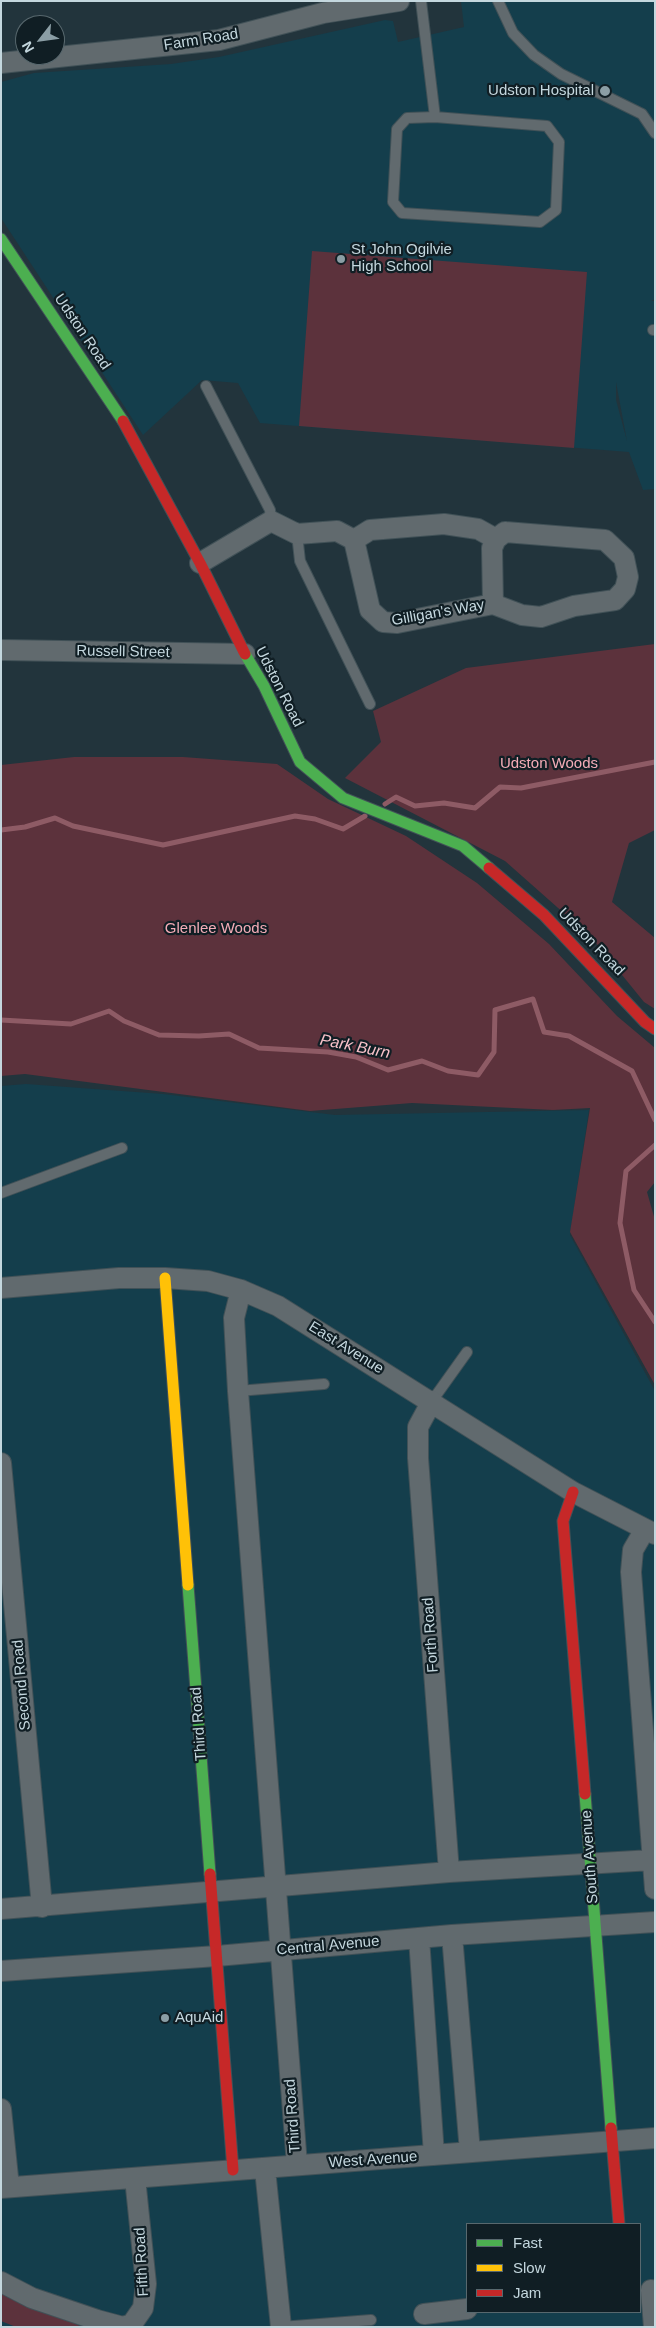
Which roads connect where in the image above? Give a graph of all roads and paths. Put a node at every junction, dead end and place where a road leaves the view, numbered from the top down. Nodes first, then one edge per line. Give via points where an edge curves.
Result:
1 (399, 1) edge
2 (421, 1) edge
3 (498, 1) edge
4 (1, 63) edge
5 (642, 114) junction
6 (435, 118) junction
7 (655, 120) edge
8 (655, 133) edge
9 (1, 239) edge
10 (206, 386) dead end
11 (271, 521) junction
12 (297, 534) junction
13 (496, 539) junction
14 (354, 540) junction
15 (200, 563) junction
16 (493, 604) junction
17 (1, 650) edge
18 (245, 654) junction
19 (370, 704) dead end
20 (655, 1028) edge
21 (122, 1148) dead end
22 (1, 1193) edge
23 (165, 1278) junction
24 (1, 1288) edge
25 (241, 1290) junction
26 (468, 1352) dead end
27 (324, 1384) dead end
28 (238, 1392) junction
29 (432, 1401) junction
30 (1, 1463) edge
31 (573, 1492) junction
32 (650, 1533) edge
33 (652, 1860) junction
34 (591, 1864) junction
35 (449, 1872) junction
36 (276, 1886) junction
37 (655, 1889) edge
38 (212, 1892) junction
39 (42, 1908) junction
40 (1, 1909) edge
41 (655, 1922) edge
42 (595, 1927) junction
43 (452, 1935) junction
44 (419, 1938) junction
45 (281, 1950) junction
46 (217, 1956) junction
47 (1, 1971) edge
48 (1, 2109) edge
49 (655, 2138) edge
50 (613, 2141) junction
51 (470, 2152) junction
52 (434, 2155) junction
53 (297, 2166) junction
54 (265, 2168) junction
55 (233, 2170) junction
56 (135, 2178) junction
57 (5, 2188) edge
58 (619, 2223) edge
59 (1, 2282) edge
60 (648, 2290) edge
61 (466, 2309) edge
62 (424, 2314) dead end
63 (371, 2320) dead end
64 (122, 2327) edge
65 (281, 2327) edge
66 (654, 2327) edge

1 - 4 street, Farm Road via 323,13 219,40
2 - 6 lane
3 - 5 lane via 513,33 534,55 561,74
5 - 7 lane
5 - 8 lane
6 - 6 lane via 546,126 559,142 556,210 540,222 402,213 393,202 397,128 407,118
9 - 15 street, Udston Road via 122,419
10 - 11 lane via 270,510
11 - 12 street
11 - 15 street
12 - 14 street via 337,531
12 - 19 lane via 300,561
13 - 14 street via 478,529 444,524 370,530
13 - 16 street via 492,548
13 - 16 street via 505,532 605,540 624,558 628,577 625,589 615,600 574,606 541,616 522,616
14 - 16 street, Gilligan's Way via 370,610 383,622 397,623
15 - 18 street, Udston Road
17 - 18 street, Russell Street
18 - 20 street, Udston Road via 300,762 342,798 463,846 544,915 645,1022
21 - 22 lane
23 - 24 street, East Avenue via 119,1278
23 - 25 street, East Avenue via 208,1281
23 - 38 street, Third Road
25 - 28 street, Third Road via 234,1318
25 - 29 street, East Avenue via 278,1306
26 - 29 lane
27 - 28 lane
28 - 36 street, Third Road
29 - 31 street, East Avenue
29 - 35 street, Forth Road via 418,1427 418,1458
30 - 39 street, Second Road
31 - 32 street, East Avenue
31 - 34 street, South Avenue via 563,1521
32 - 33 street via 633,1550 631,1572
33 - 34 street
33 - 37 street
34 - 35 street
34 - 42 street, South Avenue
35 - 36 street
36 - 38 street
36 - 45 street, Third Road
38 - 39 street
38 - 46 street, Third Road
39 - 40 street
41 - 42 street, Central Avenue
42 - 43 street, Central Avenue
42 - 50 street, South Avenue
43 - 44 street, Central Avenue
43 - 51 street
44 - 45 street, Central Avenue
44 - 52 street
45 - 46 street, Central Avenue
45 - 53 street, Third Road
46 - 47 street, Central Avenue
46 - 55 street, Third Road
48 - 57 street
49 - 50 street, West Avenue
50 - 51 street, West Avenue
50 - 58 street, South Avenue
51 - 52 street, West Avenue
52 - 53 street, West Avenue
53 - 54 street, West Avenue
54 - 55 street, West Avenue
54 - 65 street
55 - 56 street, West Avenue
56 - 57 street, West Avenue
56 - 64 street, Fifth Road via 146,2284 143,2308 132,2324
59 - 64 street, Fifth Road via 32,2298
60 - 66 street
61 - 62 street
63 - 65 lane

